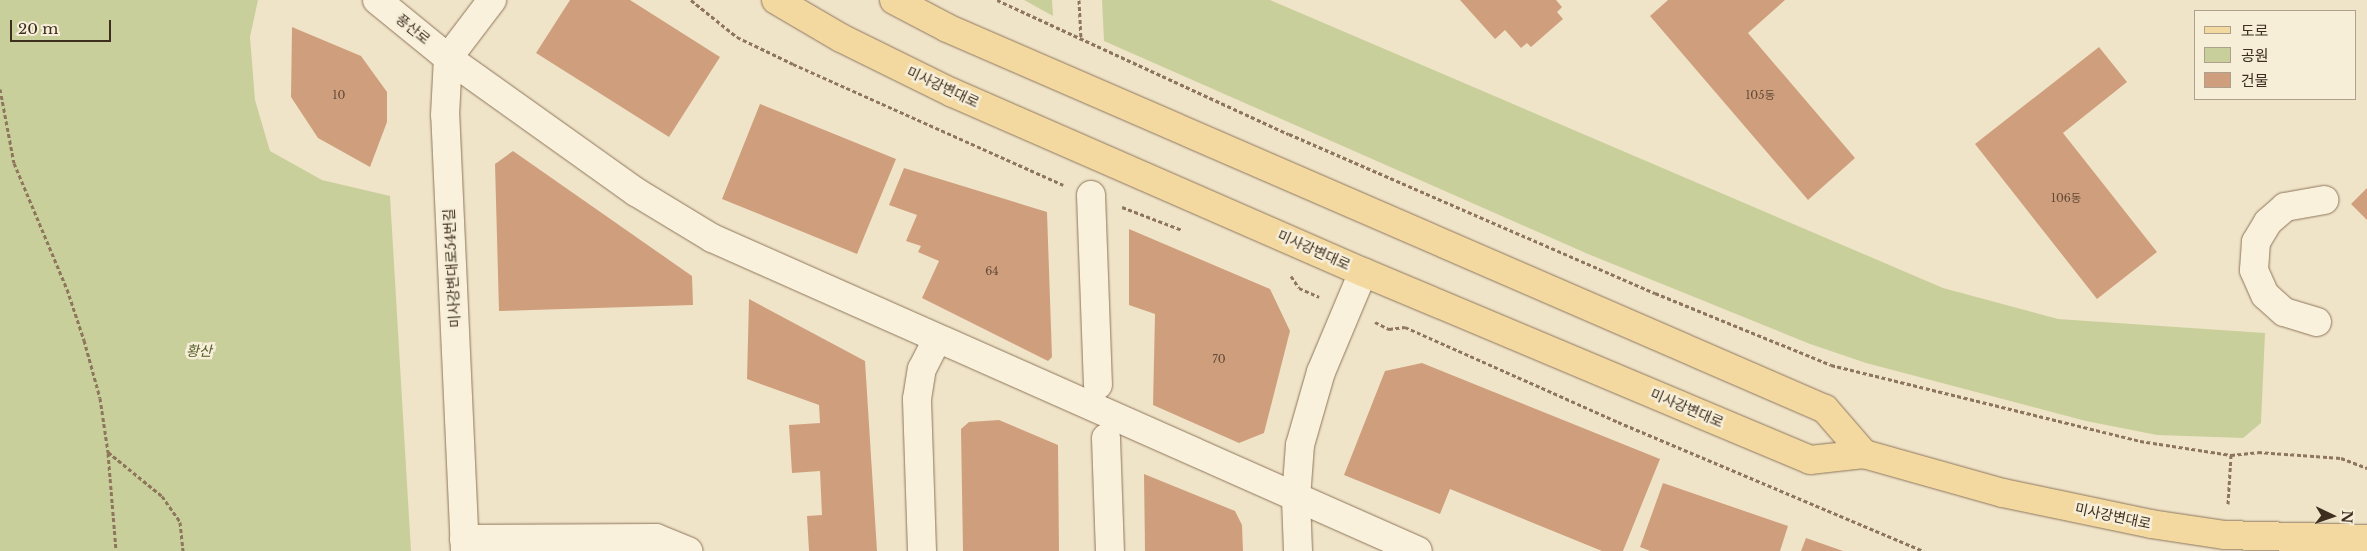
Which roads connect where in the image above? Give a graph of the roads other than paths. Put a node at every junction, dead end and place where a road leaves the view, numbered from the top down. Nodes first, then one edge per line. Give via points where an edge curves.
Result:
1 (377, 0) edge
2 (492, 0) edge
3 (776, 0) edge
4 (894, 0) edge
5 (448, 58) junction
6 (1091, 195) road end
7 (2324, 200) dead end
8 (1363, 272) junction
9 (2317, 322) dead end
10 (937, 340) junction
11 (1098, 385) dead end
12 (1106, 438) dead end
13 (1864, 454) junction
14 (1296, 498) junction
15 (2367, 539) edge
16 (464, 545) edge
17 (2303, 545) edge
18 (689, 551) edge
19 (922, 551) edge
20 (1110, 551) edge
21 (1298, 551) edge
22 (1418, 551) edge

1 - 5 street, 풍산로
2 - 5 street
3 - 8 main road, 미사강변대로 via 841,38 953,92
4 - 13 main road via 947,28 1825,409
5 - 10 street, 풍산로 via 636,192 712,238
5 - 16 street, 미사강변대로54번길 via 445,115
6 - 11 street
7 - 9 street via 2285,207 2268,222 2256,242 2254,270 2265,295 2284,312
8 - 13 main road, 미사강변대로 via 1810,460
8 - 14 street via 1321,372 1300,445
10 - 14 street, 풍산로 via 1099,408
10 - 19 street via 922,369 917,399
12 - 20 street
13 - 17 main road, 미사강변대로 via 2002,493 2152,524
14 - 21 street
14 - 22 street, 풍산로
15 - 17 main road, 미사강변대로
16 - 18 street via 656,538

